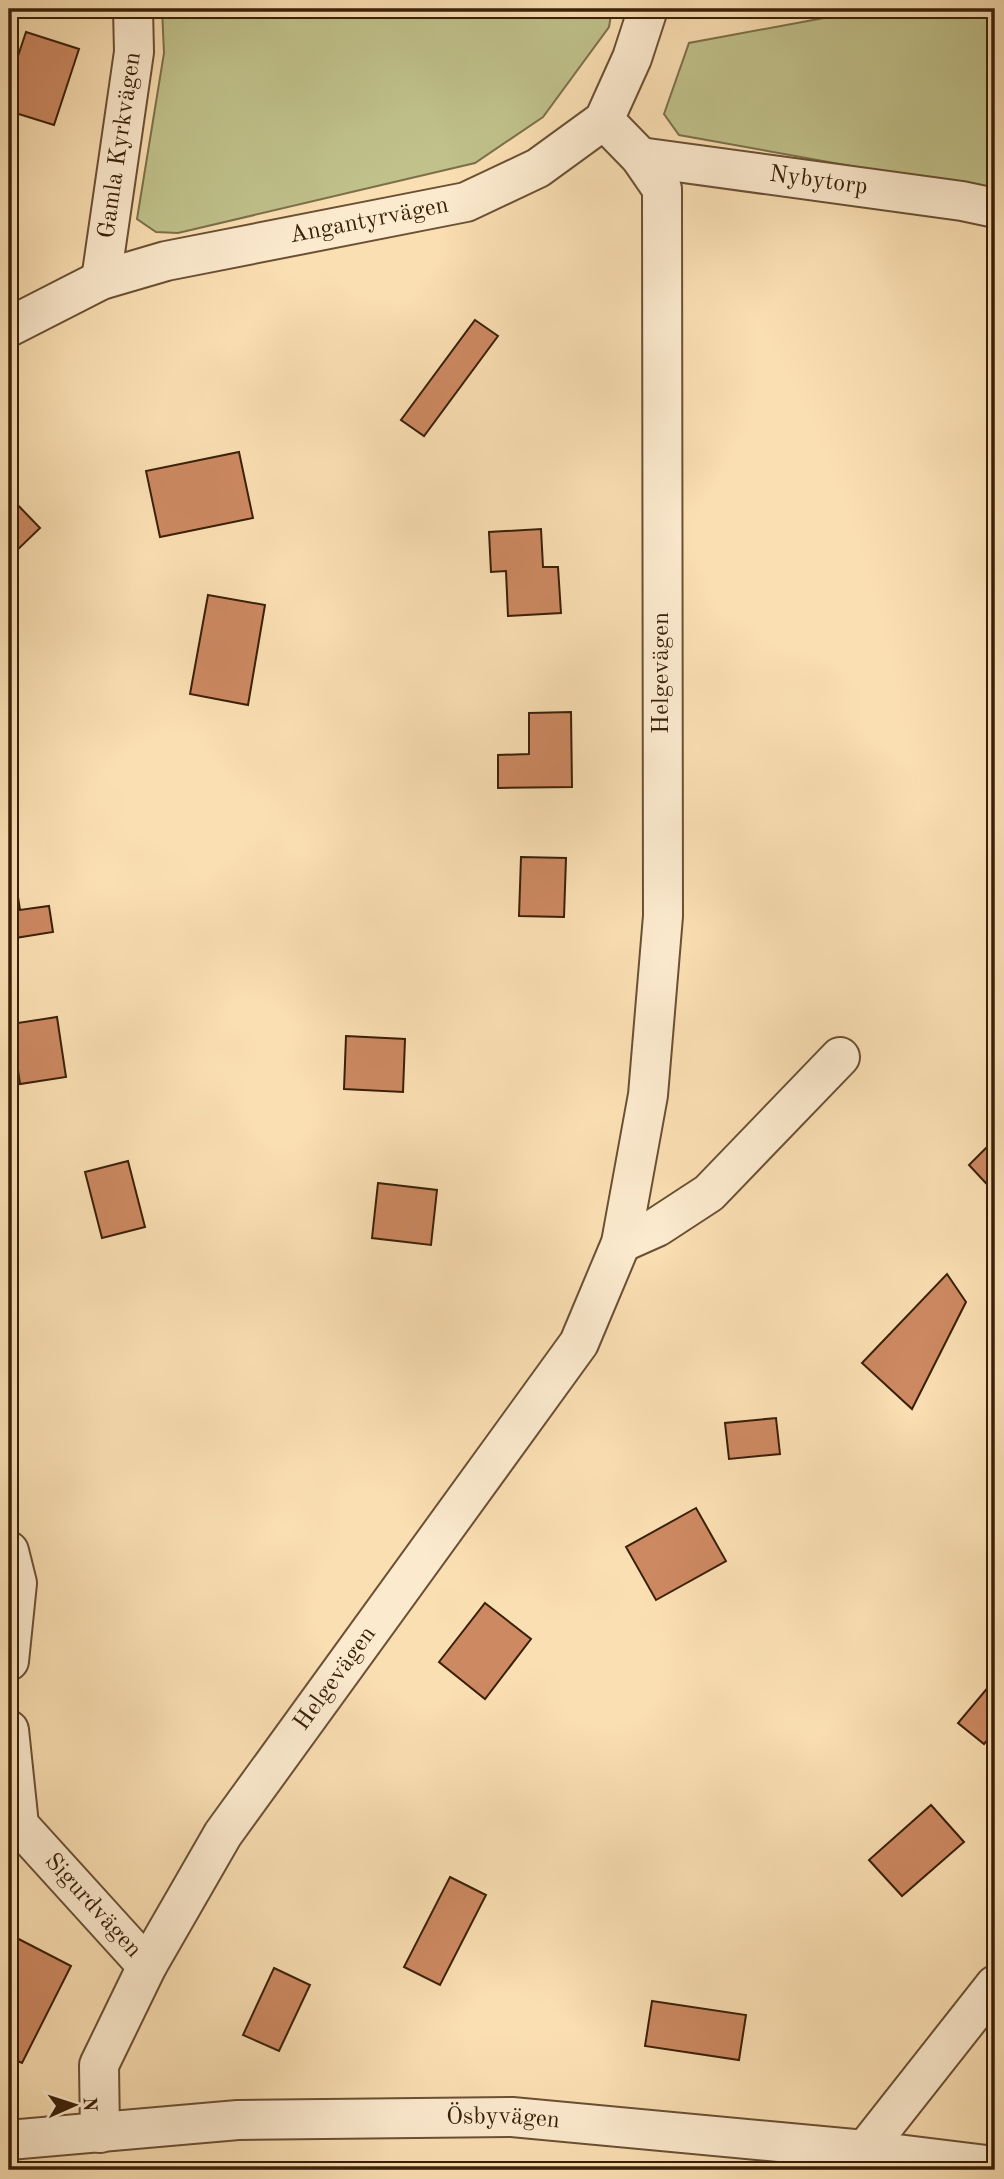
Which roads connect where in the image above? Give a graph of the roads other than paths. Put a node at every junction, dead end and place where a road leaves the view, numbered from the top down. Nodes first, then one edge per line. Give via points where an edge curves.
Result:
1 (133, 9) edge
2 (648, 9) edge
3 (604, 120) junction
4 (640, 157) junction
5 (995, 208) edge
6 (101, 280) junction
7 (9, 327) edge
8 (840, 1057) dead end
9 (621, 1243) junction
10 (9, 1551) edge
11 (9, 1661) edge
12 (9, 1730) edge
13 (147, 1966) junction
14 (995, 1985) edge
15 (100, 2133) junction
16 (9, 2140) edge
17 (865, 2150) junction
18 (995, 2166) edge

1 - 6 street, Gamla Kyrkvägen via 134,51
2 - 3 street, Angantyrvägen
3 - 4 street, Helgevägen
3 - 6 street, Angantyrvägen via 538,168 466,202 166,261
4 - 5 street, Nybytorp
4 - 9 street, Helgevägen via 662,189 663,916 648,1095
6 - 7 street, Angantyrvägen
8 - 9 street via 709,1193 657,1227
9 - 13 street, Helgevägen via 579,1343 222,1835
10 - 11 street via 17,1583
12 - 13 street, Sigurdvägen via 19,1825
13 - 15 street, Helgevägen via 99,2065
14 - 17 street
15 - 16 street, Ösbyvägen
15 - 17 street, Ösbyvägen via 237,2120 512,2116
17 - 18 street, Ösbyvägen

